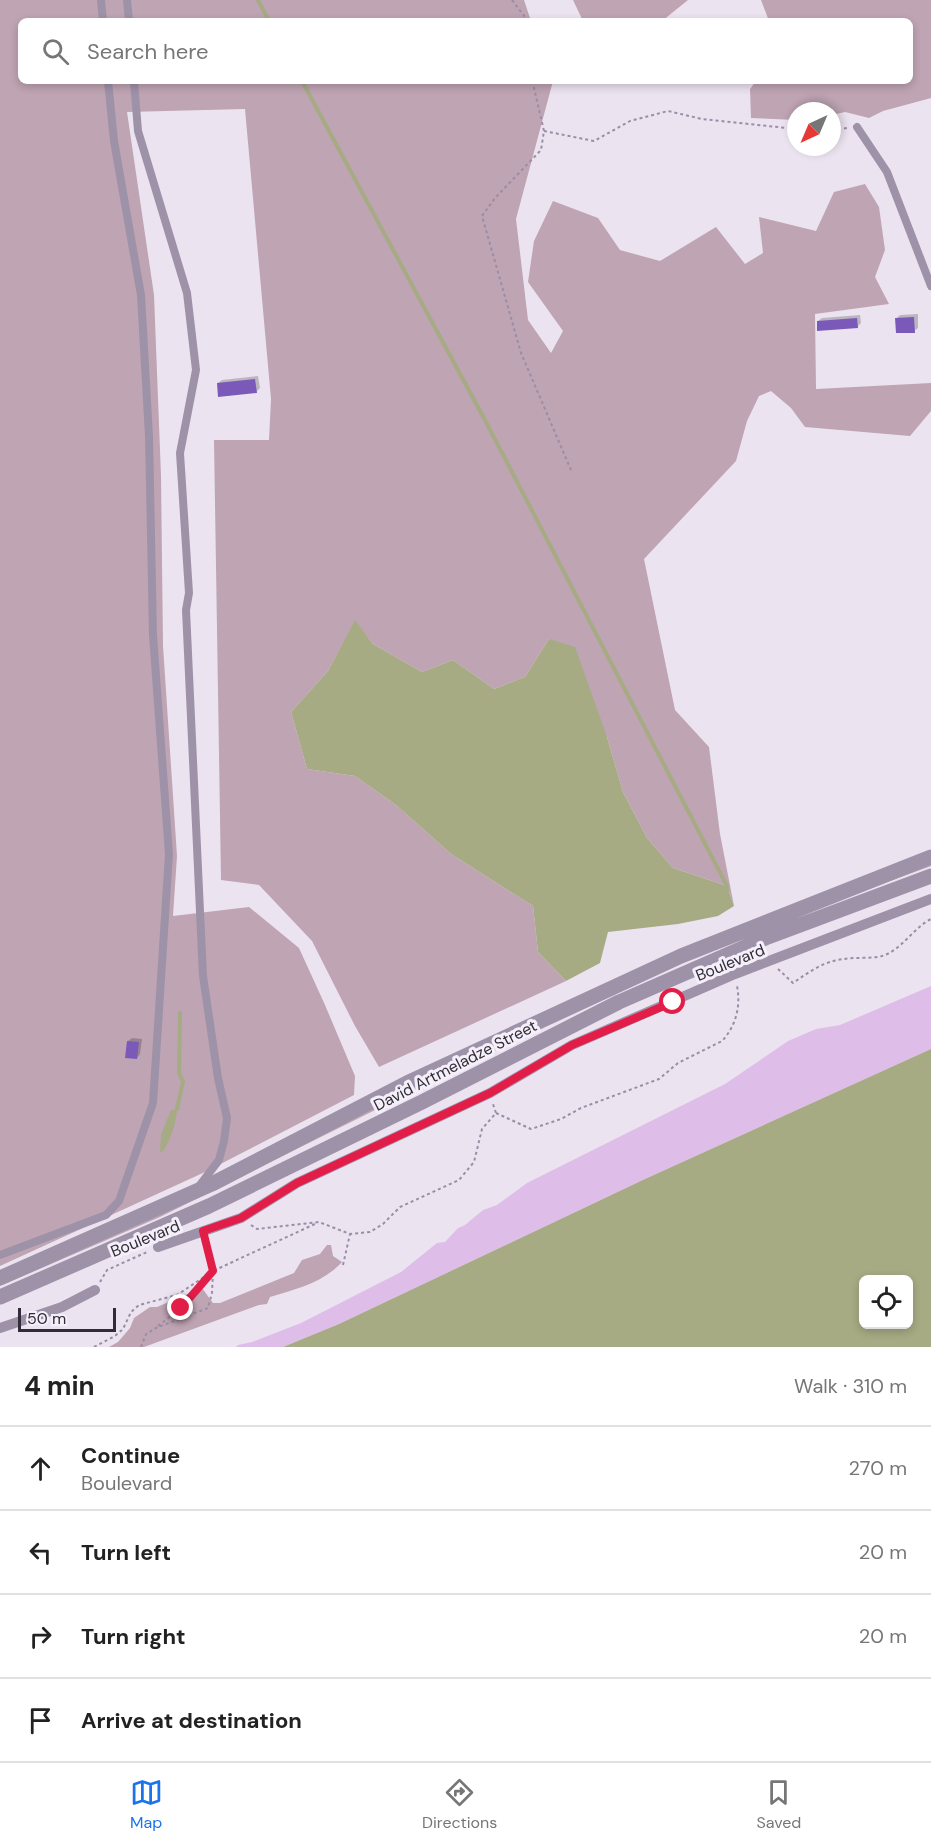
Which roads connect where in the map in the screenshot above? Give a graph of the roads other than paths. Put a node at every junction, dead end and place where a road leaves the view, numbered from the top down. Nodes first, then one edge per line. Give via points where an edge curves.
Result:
1 (101, 0) edge
2 (127, 0) edge
3 (103, 18) edge
4 (129, 18) edge
5 (108, 84) edge
6 (134, 84) edge
7 (857, 127) road end
8 (931, 286) edge
9 (931, 857) edge
10 (931, 876) edge
11 (931, 899) edge
12 (197, 1190) junction
13 (158, 1247) road end
14 (0, 1255) edge
15 (0, 1278) edge
16 (95, 1290) road end
17 (0, 1297) edge
18 (0, 1329) edge

1 - 3 lane
2 - 4 lane
5 - 14 lane via 114,141 141,295 149,436 153,635 169,854 153,1103 119,1201 106,1215
6 - 12 lane via 138,131 187,293 196,370 180,453 189,593 186,610 203,976 227,1118 219,1160
7 - 8 lane via 886,172
9 - 12 street, David Artmeladze Street via 681,956 411,1081
10 - 17 street, David Artmeladze Street via 768,937 619,1002 209,1206
11 - 13 street, Boulevard via 735,975 572,1045 490,1093 297,1183 241,1218
12 - 15 street, David Artmeladze Street
16 - 18 street via 62,1307

